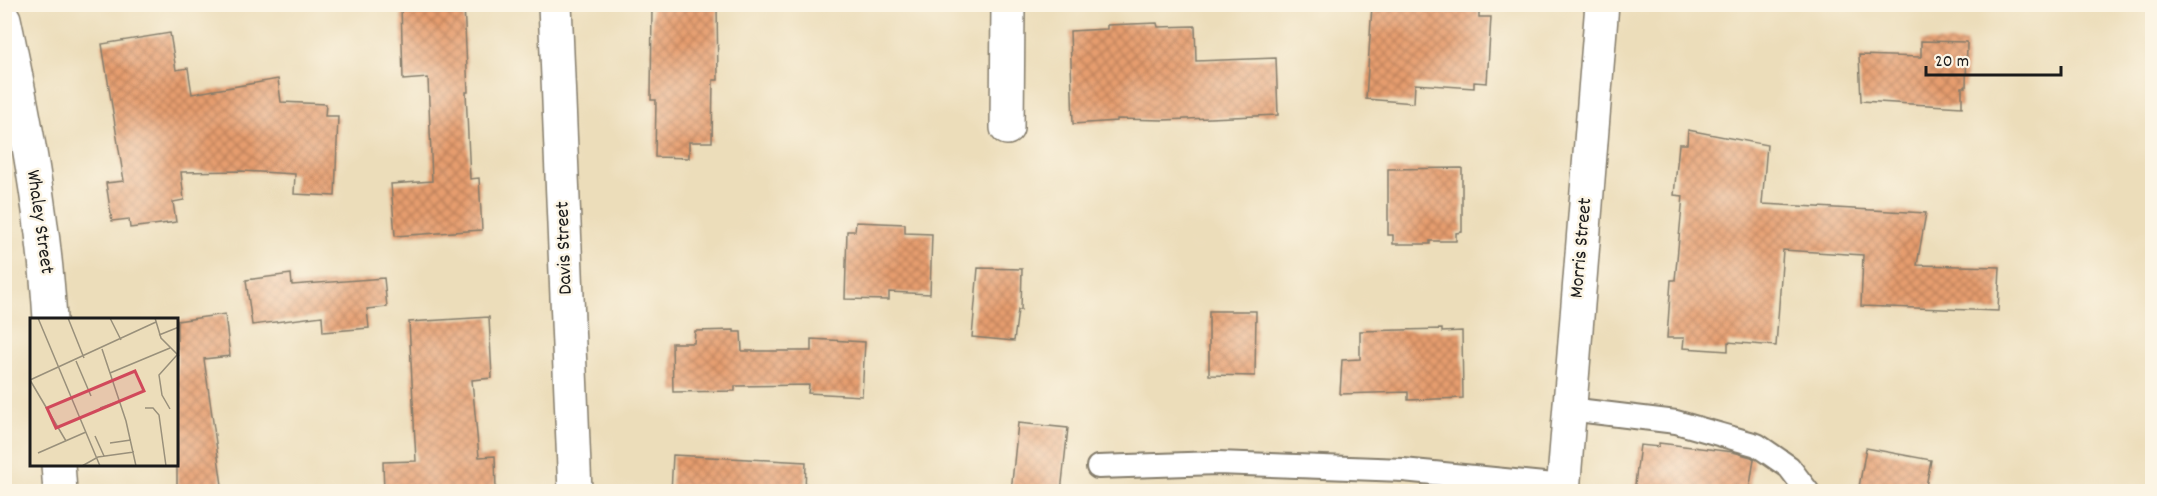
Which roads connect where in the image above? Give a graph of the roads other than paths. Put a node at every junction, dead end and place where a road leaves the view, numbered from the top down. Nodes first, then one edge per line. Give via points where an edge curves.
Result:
1 (555, 4) edge
2 (1008, 4) edge
3 (1602, 4) edge
4 (4, 19) edge
5 (1007, 129) dead end
6 (50, 318) edge
7 (1569, 409) junction
8 (58, 466) edge
9 (1098, 467) dead end
10 (1563, 489) edge
11 (60, 492) edge
12 (575, 492) edge
13 (1808, 492) edge

1 - 12 street, Davis Street
2 - 5 street
3 - 7 street, Morris Street
4 - 6 street, Whaley Street via 25,115
7 - 10 street, Morris Street
7 - 13 lane via 1676,422 1757,445 1789,467
8 - 11 street
9 - 10 lane via 1217,463 1403,470

